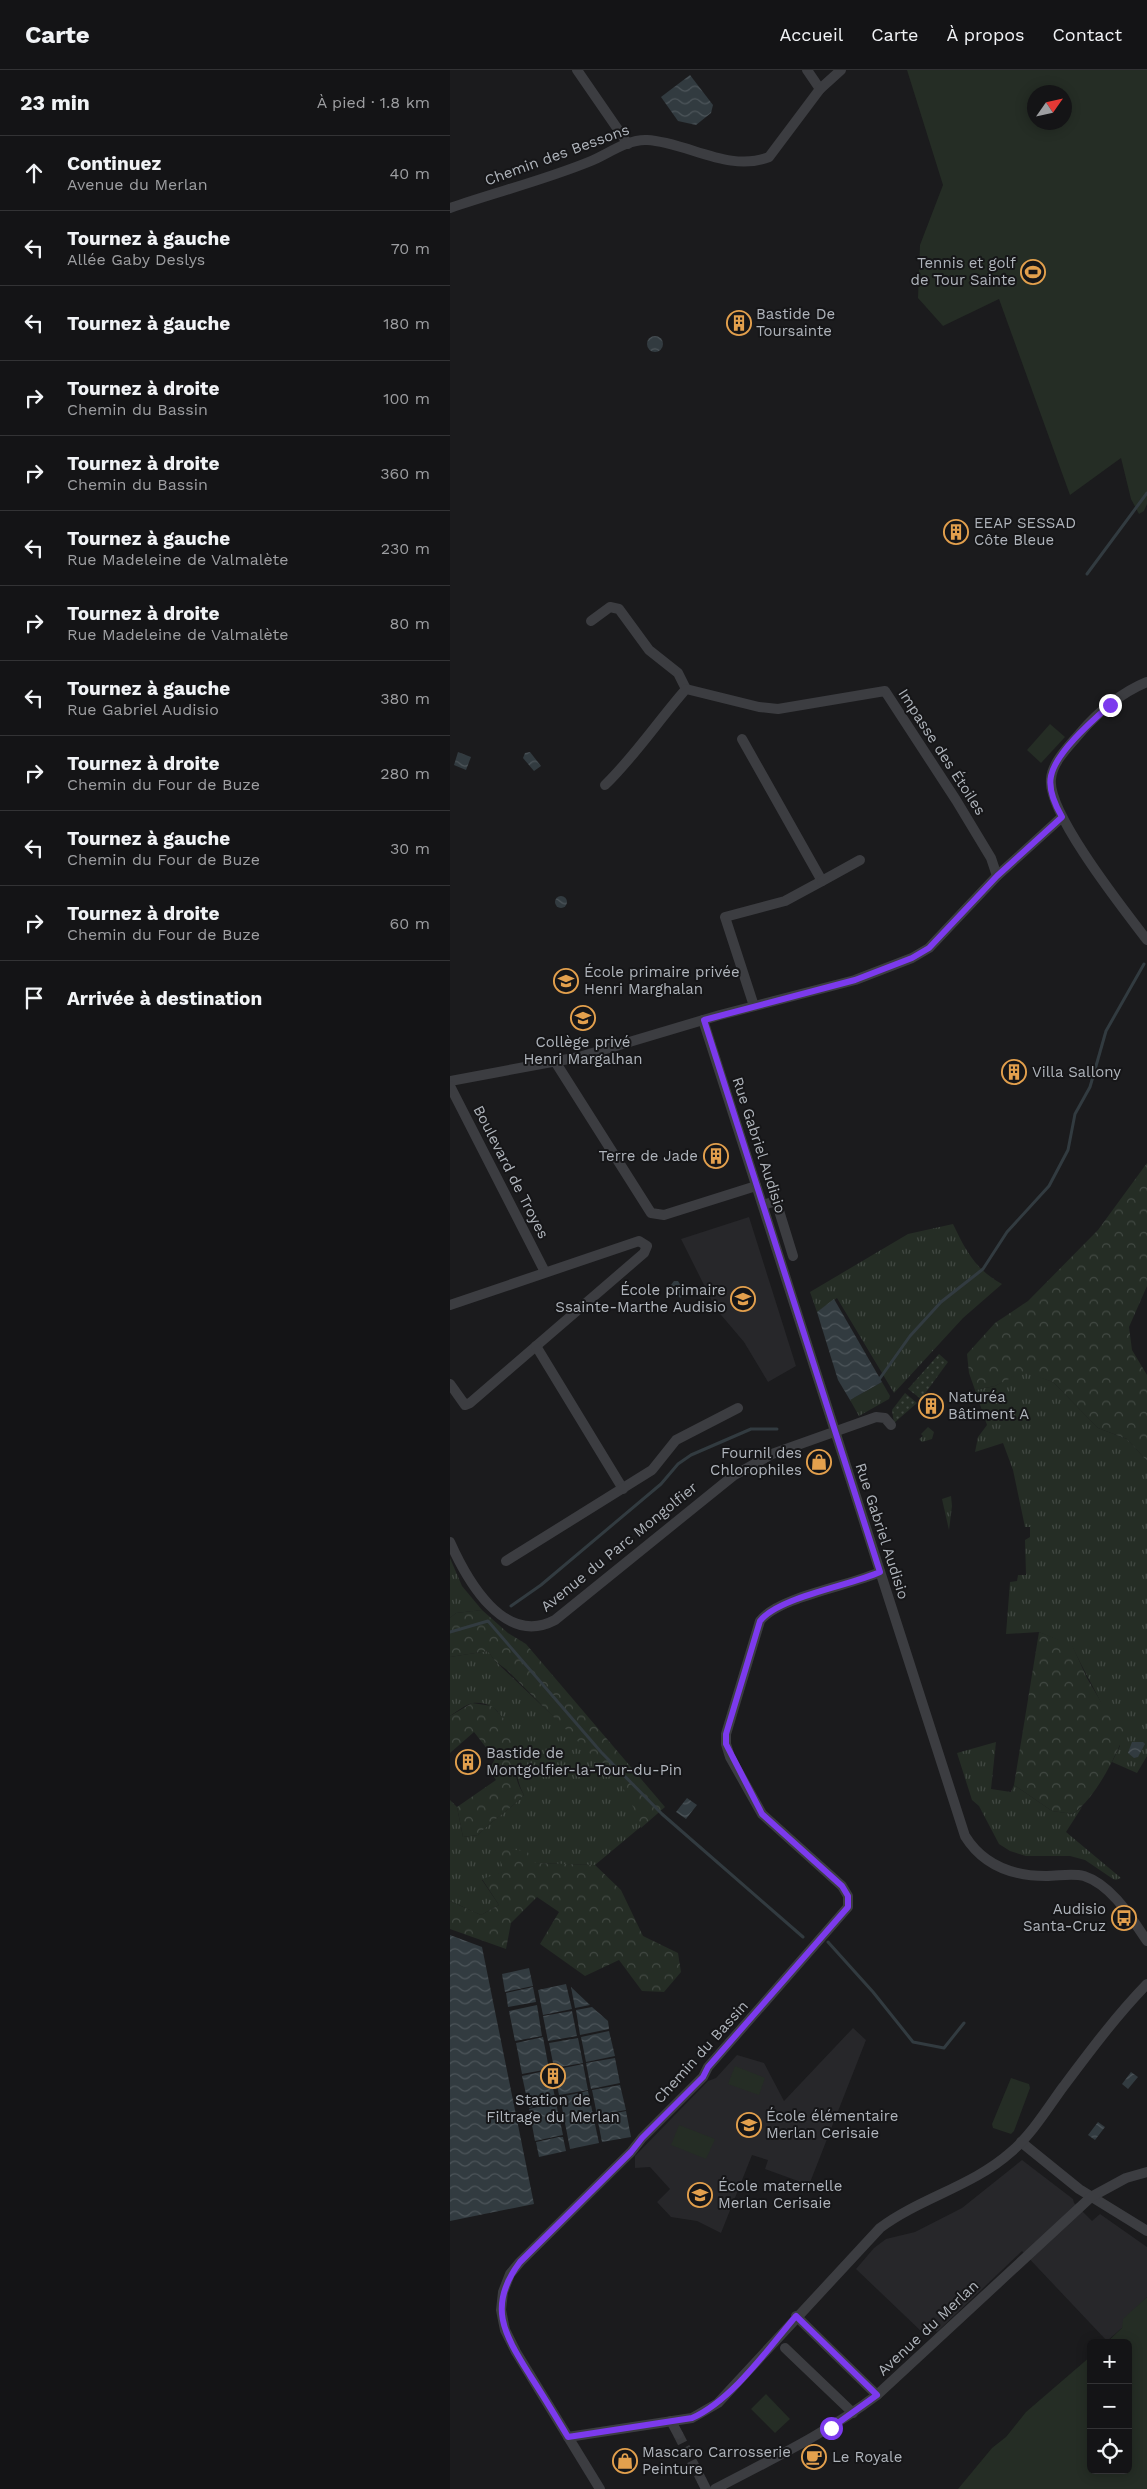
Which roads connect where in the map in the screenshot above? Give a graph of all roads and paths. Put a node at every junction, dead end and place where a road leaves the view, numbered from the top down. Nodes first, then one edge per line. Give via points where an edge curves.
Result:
1 (577, 70) edge
2 (807, 70) edge
3 (841, 70) edge
4 (820, 89) junction
5 (628, 144) junction
6 (450, 208) edge
7 (591, 621) dead end
8 (1147, 682) edge
9 (686, 690) junction
10 (742, 739) dead end
11 (604, 785) dead end
12 (1062, 817) junction
13 (860, 860) dead end
14 (997, 876) junction
15 (822, 881) junction
16 (1147, 940) edge
17 (754, 1006) junction
18 (704, 1020) junction
19 (556, 1063) junction
20 (450, 1081) edge
21 (450, 1086) edge
22 (756, 1186) junction
23 (763, 1205) junction
24 (793, 1256) dead end
25 (545, 1272) junction
26 (450, 1305) edge
27 (536, 1346) junction
28 (450, 1384) edge
29 (738, 1408) dead end
30 (891, 1425) dead end
31 (834, 1432) junction
32 (623, 1489) junction
33 (450, 1542) edge
34 (506, 1561) dead end
35 (880, 1572) junction
36 (1147, 1941) edge
37 (1147, 1984) edge
38 (1021, 2142) junction
39 (1147, 2172) edge
40 (1091, 2197) junction
41 (1147, 2231) edge
42 (796, 2316) junction
43 (785, 2348) dead end
44 (877, 2395) junction
45 (853, 2413) junction
46 (671, 2421) junction
47 (678, 2434) tunnel mouth
48 (568, 2437) junction
49 (600, 2489) edge
50 (715, 2489) edge

1 - 5 street
2 - 4 street
3 - 4 street, Chemin des Bessons
4 - 5 street, Chemin des Bessons via 769,157 759,161 740,162 646,140
5 - 6 street, Chemin des Bessons via 591,161
7 - 9 street via 610,607 618,609 649,650 678,673
8 - 12 street via 1135,687 1087,725 1054,767 1050,786
9 - 11 street via 624,766
9 - 14 street, Impasse des Étoiles via 778,709 885,691 961,808 991,858
10 - 15 street
12 - 14 street
12 - 16 street
13 - 15 street
14 - 17 street via 929,948 912,958 855,980
15 - 17 street via 785,901 725,918
17 - 18 street
18 - 19 street
18 - 22 street, Rue Gabriel Audisio
19 - 20 street
19 - 22 street via 651,1213 664,1215
21 - 25 street, Boulevard de Troyes
22 - 23 street, Rue Gabriel Audisio
23 - 24 street via 776,1201
23 - 31 street, Rue Gabriel Audisio
25 - 26 street
25 - 27 street via 639,1241 647,1246 644,1254
27 - 28 street via 470,1403 465,1405
27 - 32 street
29 - 32 street via 676,1440 652,1470
30 - 31 street, Avenue du Parc Mongolfier via 885,1418 876,1417
31 - 33 street, Avenue du Parc Mongolfier via 772,1454 733,1476 545,1626 524,1626 498,1612 464,1573
31 - 35 street, Rue Gabriel Audisio
32 - 34 street
35 - 36 street, Rue Gabriel Audisio via 960,1826 971,1846 988,1862 1012,1872 1047,1876 1071,1874 1095,1881 1124,1908
35 - 48 street, Chemin du Bassin via 765,1614 760,1621 726,1734 730,1756 762,1814 842,1886 848,1896 848,1907 708,2067 703,2077 520,2262 506,2282 501,2310 505,2330
37 - 38 street via 1110,2023
38 - 40 street
38 - 42 street via 1011,2153 972,2179 895,2216
39 - 40 street, Avenue du Merlan via 1126,2178
40 - 41 street
40 - 44 street, Avenue du Merlan
42 - 44 street
42 - 46 street via 718,2403 692,2418
43 - 45 street
44 - 45 street, Avenue du Merlan
45 - 50 street, Avenue du Merlan via 822,2433
46 - 47 street
46 - 48 street
48 - 49 street, Chemin du Bassin

